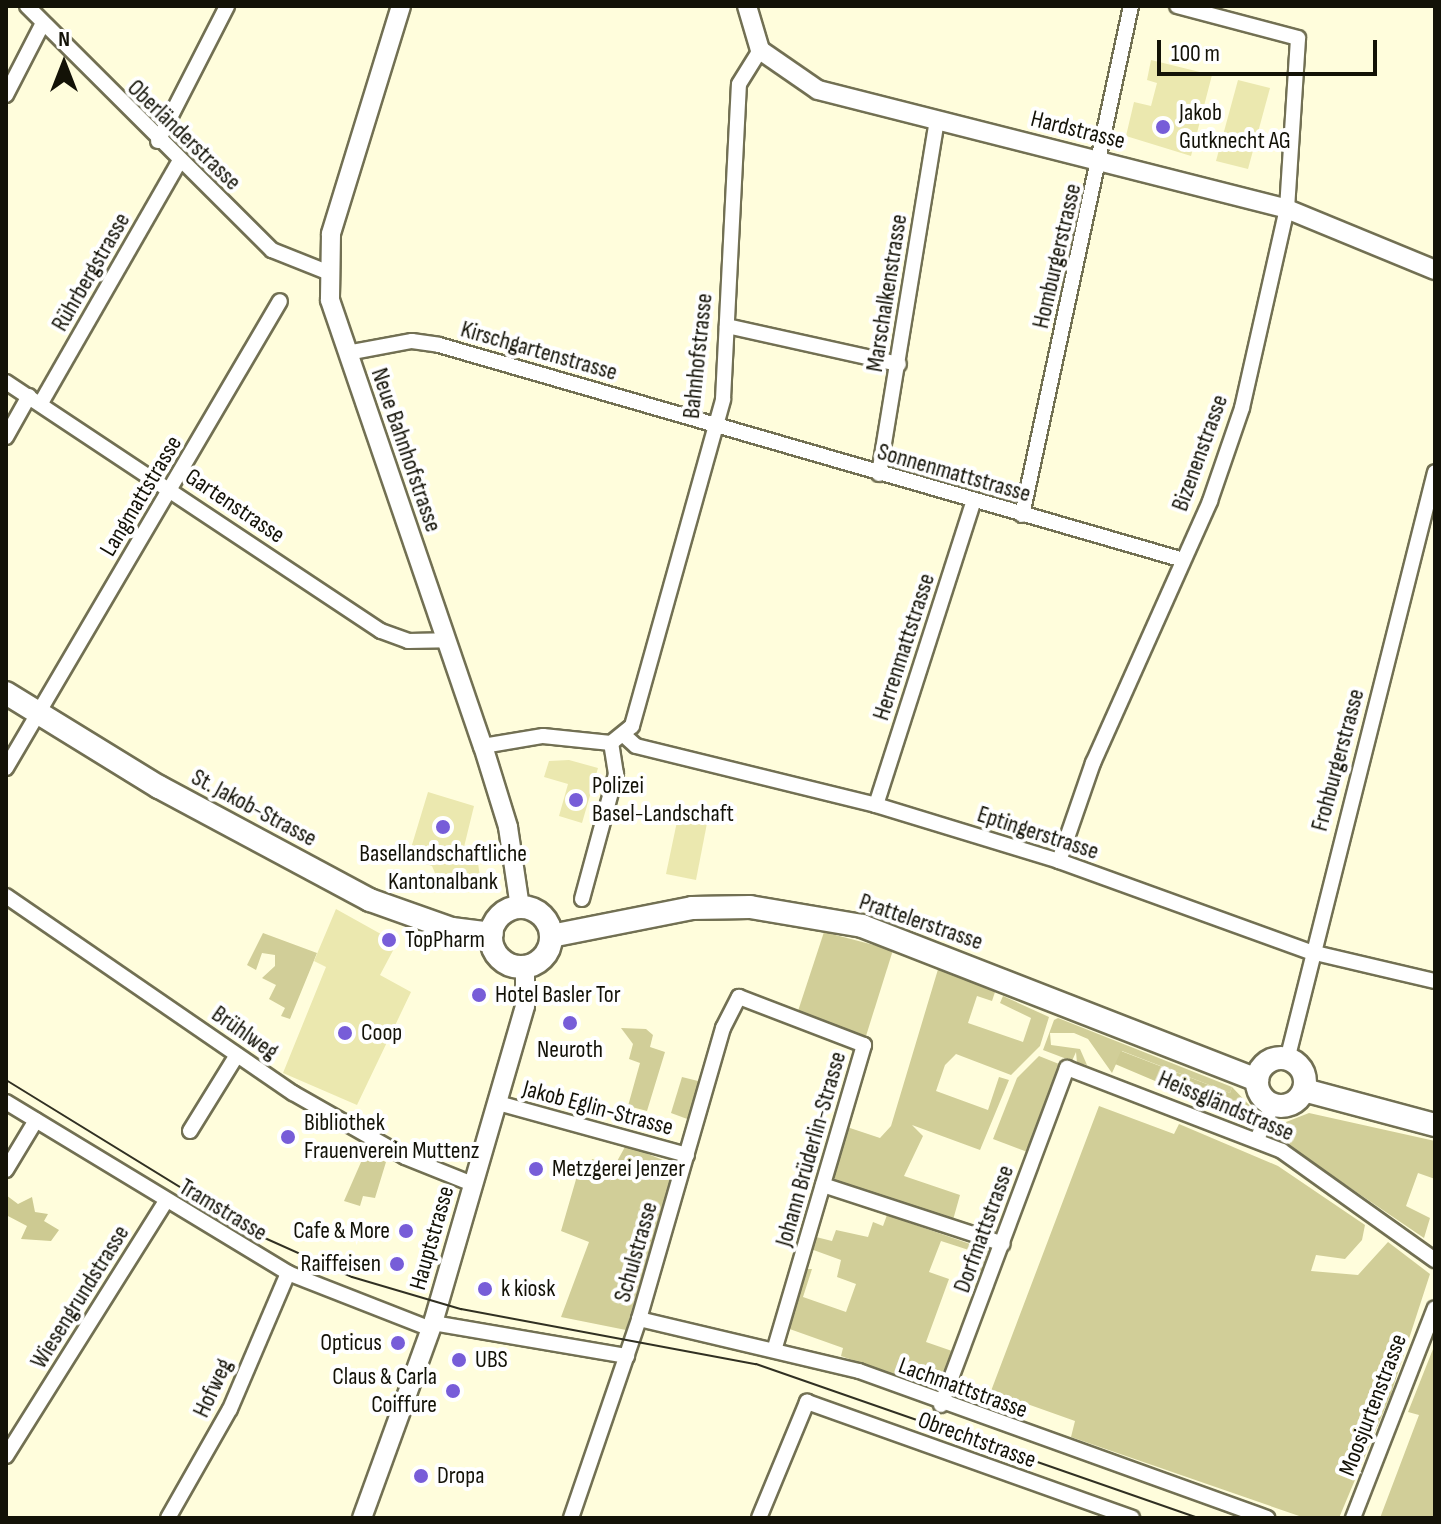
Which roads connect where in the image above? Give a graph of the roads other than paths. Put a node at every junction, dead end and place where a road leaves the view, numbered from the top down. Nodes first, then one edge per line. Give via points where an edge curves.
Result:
1 (27, 6) edge
2 (227, 6) edge
3 (401, 6) edge
4 (747, 6) edge
5 (1131, 6) edge
6 (1177, 6) edge
7 (42, 25) junction
8 (760, 50) junction
9 (6, 95) edge
10 (937, 119) junction
11 (158, 141) junction
12 (1101, 160) junction
13 (179, 162) junction
14 (1287, 209) junction
15 (1435, 270) edge
16 (327, 272) junction
17 (280, 301) dead end
18 (727, 326) junction
19 (347, 353) junction
20 (899, 364) junction
21 (6, 382) edge
22 (35, 399) junction
23 (716, 427) junction
24 (6, 437) edge
25 (1435, 472) edge
26 (879, 474) junction
27 (171, 490) junction
28 (973, 502) junction
29 (1022, 515) junction
30 (1180, 559) junction
31 (447, 640) junction
32 (6, 693) edge
33 (38, 713) junction
34 (626, 737) junction
35 (611, 743) junction
36 (483, 746) junction
37 (6, 768) edge
38 (876, 805) junction
39 (1059, 861) junction
40 (6, 896) edge
41 (582, 899) dead end
42 (520, 907) junction
43 (492, 934) junction
44 (551, 936) junction
45 (1311, 952) junction
46 (525, 966) junction
47 (1435, 981) edge
48 (739, 997) joint
49 (237, 1055) junction
50 (1287, 1060) junction
51 (1067, 1068) joint
52 (1257, 1080) junction
53 (1304, 1090) junction
54 (6, 1102) edge
55 (498, 1103) junction
56 (1273, 1105) junction
57 (36, 1120) junction
58 (1435, 1125) edge
59 (190, 1131) dead end
60 (1257, 1139) junction
61 (687, 1155) junction
62 (6, 1170) edge
63 (472, 1184) junction
64 (823, 1185) junction
65 (166, 1201) junction
66 (1003, 1244) junction
67 (1435, 1260) edge
68 (288, 1273) junction
69 (1435, 1308) edge
70 (639, 1319) junction
71 (432, 1326) junction
72 (775, 1348) junction
73 (627, 1356) junction
74 (941, 1405) junction
75 (6, 1456) edge
76 (168, 1518) edge
77 (362, 1518) edge
78 (571, 1518) edge
79 (759, 1518) edge
80 (1132, 1518) edge
81 (1267, 1518) edge
82 (1353, 1518) edge

1 - 7 street, Oberländerstrasse
2 - 11 street
3 - 16 street, Neue Bahnhofstrasse via 331,234
4 - 8 street
5 - 12 street, Homburgerstrasse
6 - 14 street, Bizenenstrasse via 1298,38
7 - 9 street
7 - 11 street, Oberländerstrasse
8 - 10 street, Hardstrasse via 818,90
8 - 18 street, Bahnhofstrasse via 739,84
10 - 12 street, Hardstrasse
10 - 20 street, Marschalkenstrasse
11 - 13 street, Oberländerstrasse
12 - 14 street, Hardstrasse
12 - 29 street, Homburgerstrasse
13 - 16 street, Oberländerstrasse via 272,250
13 - 22 street, Rührbergstrasse
14 - 15 street, Hardstrasse
14 - 30 street, Bizenenstrasse via 1242,408 1210,501
16 - 19 street, Neue Bahnhofstrasse
17 - 27 street, Langmattstrasse
18 - 20 street
18 - 23 street, Bahnhofstrasse
19 - 23 street, Kirschgartenstrasse via 412,341 439,345
19 - 31 street, Neue Bahnhofstrasse
20 - 26 street, Marschalkenstrasse
21 - 22 street, Gartenstrasse
22 - 24 street, Rührbergstrasse
22 - 27 street, Gartenstrasse
23 - 26 street, Sonnenmattstrasse
23 - 34 street, Bahnhofstrasse
25 - 45 street, Frohburgerstrasse
26 - 28 street, Sonnenmattstrasse
27 - 31 street, Gartenstrasse via 381,631 408,641
27 - 33 street, Langmattstrasse
28 - 29 street, Sonnenmattstrasse
28 - 38 street, Herrenmattstrasse
29 - 30 street, Sonnenmattstrasse
30 - 39 street, Bizenenstrasse via 1093,763
31 - 36 street, Neue Bahnhofstrasse
32 - 33 main road, St. Jakob-Strasse
33 - 37 street, Langmattstrasse
33 - 43 main road, St. Jakob-Strasse via 159,787 370,900 452,929
34 - 35 street
34 - 38 street, Eptingerstrasse via 636,746
35 - 36 street via 543,736
35 - 41 street via 616,774
36 - 42 street, Neue Bahnhofstrasse via 508,827
38 - 39 street, Eptingerstrasse
39 - 45 street, Eptingerstrasse
40 - 49 street, Brühlweg
42 - 43 main road via 504,913
42 - 44 main road via 538,912
43 - 46 main road via 501,958
44 - 46 main road via 541,960
44 - 52 main road, Prattelerstrasse via 692,908 750,907 862,926
45 - 47 street, Eptingerstrasse
45 - 50 street, Frohburgerstrasse
46 - 55 street, Hauptstrasse via 525,1006
48 - 61 street, Schulstrasse via 723,1028
48 - 64 street, Johann Brüderlin-Strasse via 864,1045
49 - 59 street
49 - 63 street, Brühlweg via 405,1157
50 - 52 main road via 1267,1063
50 - 53 main road via 1303,1075
51 - 60 street, Heissgländstrasse
51 - 66 street, Dorfmattstrasse
52 - 56 main road via 1261,1095
53 - 56 main road via 1295,1102
53 - 58 main road
54 - 57 street, Tramstrasse
55 - 61 street, Jakob Eglin-Strasse
55 - 63 street, Hauptstrasse
56 - 60 street
57 - 62 street
57 - 65 street, Tramstrasse
60 - 67 street, Heissgländstrasse
61 - 70 street, Schulstrasse
63 - 71 street, Hauptstrasse
64 - 66 street
64 - 72 street, Johann Brüderlin-Strasse
65 - 68 street, Tramstrasse
65 - 75 street, Wiesengrundstrasse
66 - 74 street, Dorfmattstrasse
68 - 71 street, Tramstrasse
68 - 76 street, Hofweg via 230,1409
69 - 82 street, Moosjurtenstrasse
70 - 72 street, Lachmattstrasse
70 - 73 street, Schulstrasse
71 - 73 street, Tramstrasse
71 - 77 street, Hauptstrasse
72 - 74 street, Lachmattstrasse via 859,1371
73 - 78 street, Schulstrasse
74 - 81 street, Lachmattstrasse
79 - 80 street, Obrechtstrasse via 807,1402

